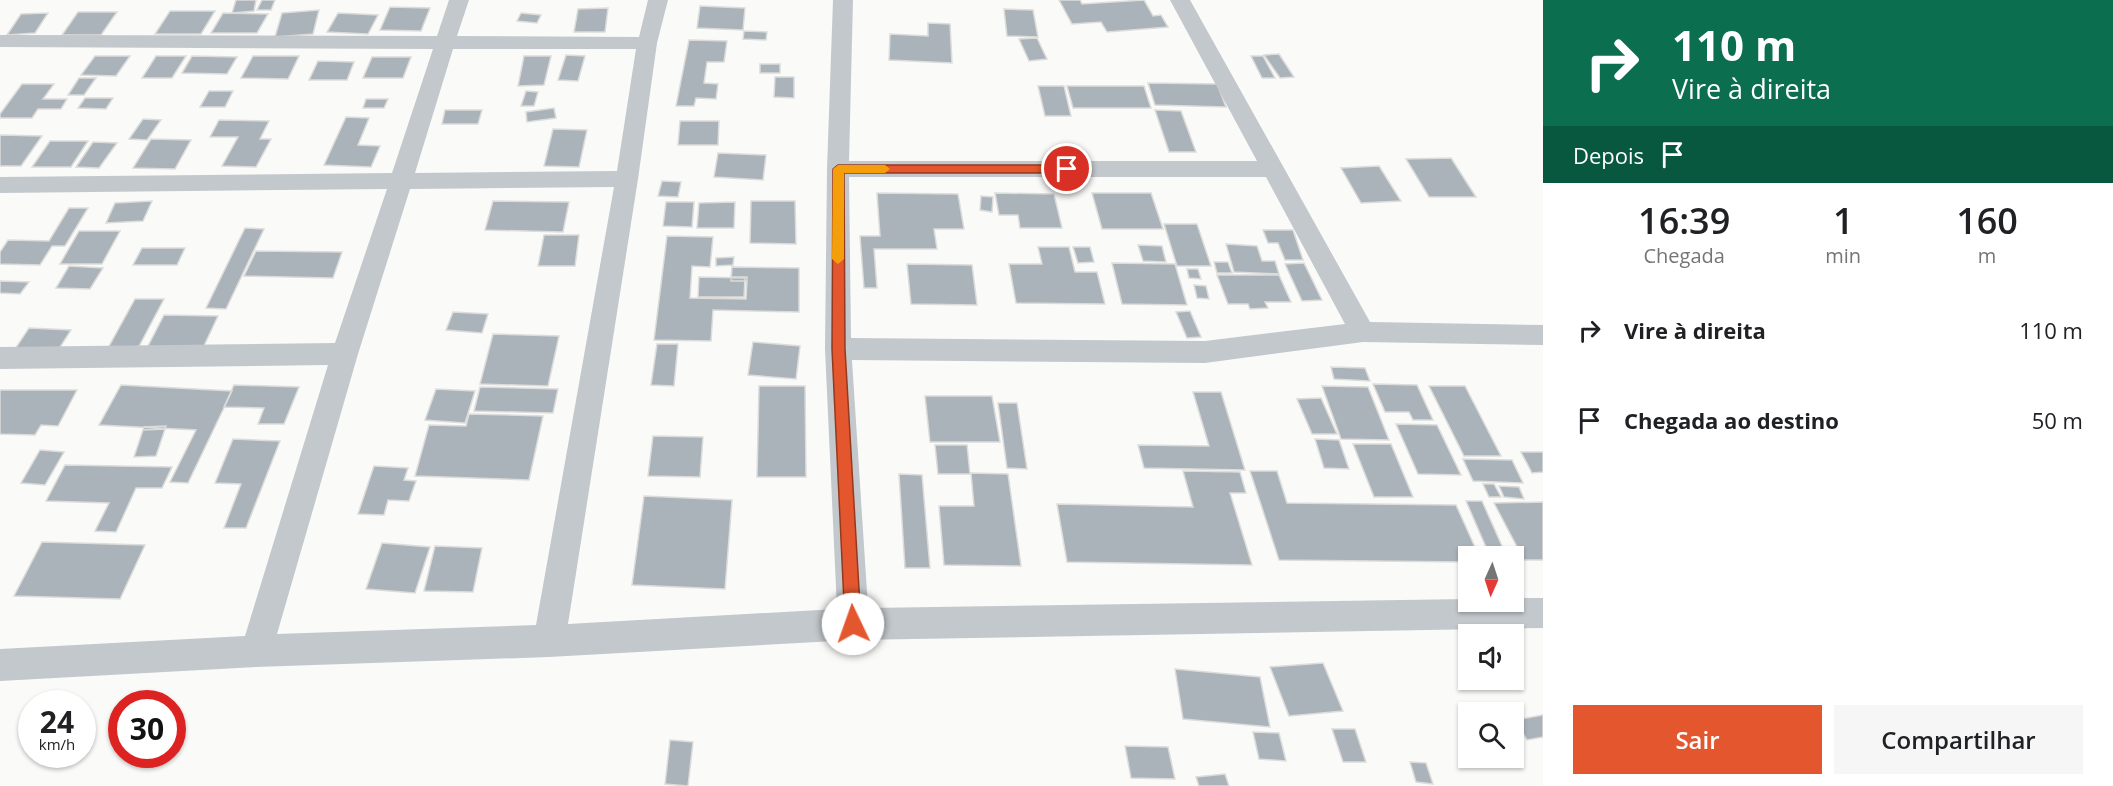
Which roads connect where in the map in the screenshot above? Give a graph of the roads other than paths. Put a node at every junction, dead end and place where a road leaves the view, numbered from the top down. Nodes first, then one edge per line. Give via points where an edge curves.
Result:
1 (459, 0) edge
2 (658, 0) edge
3 (843, 0) edge
4 (1180, 0) edge
5 (0, 41) edge
6 (445, 42) junction
7 (647, 43) junction
8 (838, 169) junction
9 (1273, 169) junction
10 (627, 178) junction
11 (401, 181) junction
12 (0, 185) edge
13 (1363, 332) junction
14 (1543, 335) edge
15 (838, 349) junction
16 (345, 354) junction
17 (0, 358) edge
18 (1543, 613) edge
19 (853, 624) junction
20 (549, 641) junction
21 (256, 651) junction
22 (0, 665) edge

1 - 6 street
2 - 7 street
3 - 8 street
4 - 9 street
5 - 6 street
6 - 7 street
6 - 11 street
7 - 10 street
8 - 9 street
8 - 15 street
9 - 13 street
10 - 11 street
10 - 20 street
11 - 12 street
11 - 16 street
13 - 14 street
13 - 15 street via 1205,352
15 - 19 street
16 - 17 street
16 - 21 street
18 - 19 street
19 - 20 street
20 - 21 street
21 - 22 street

